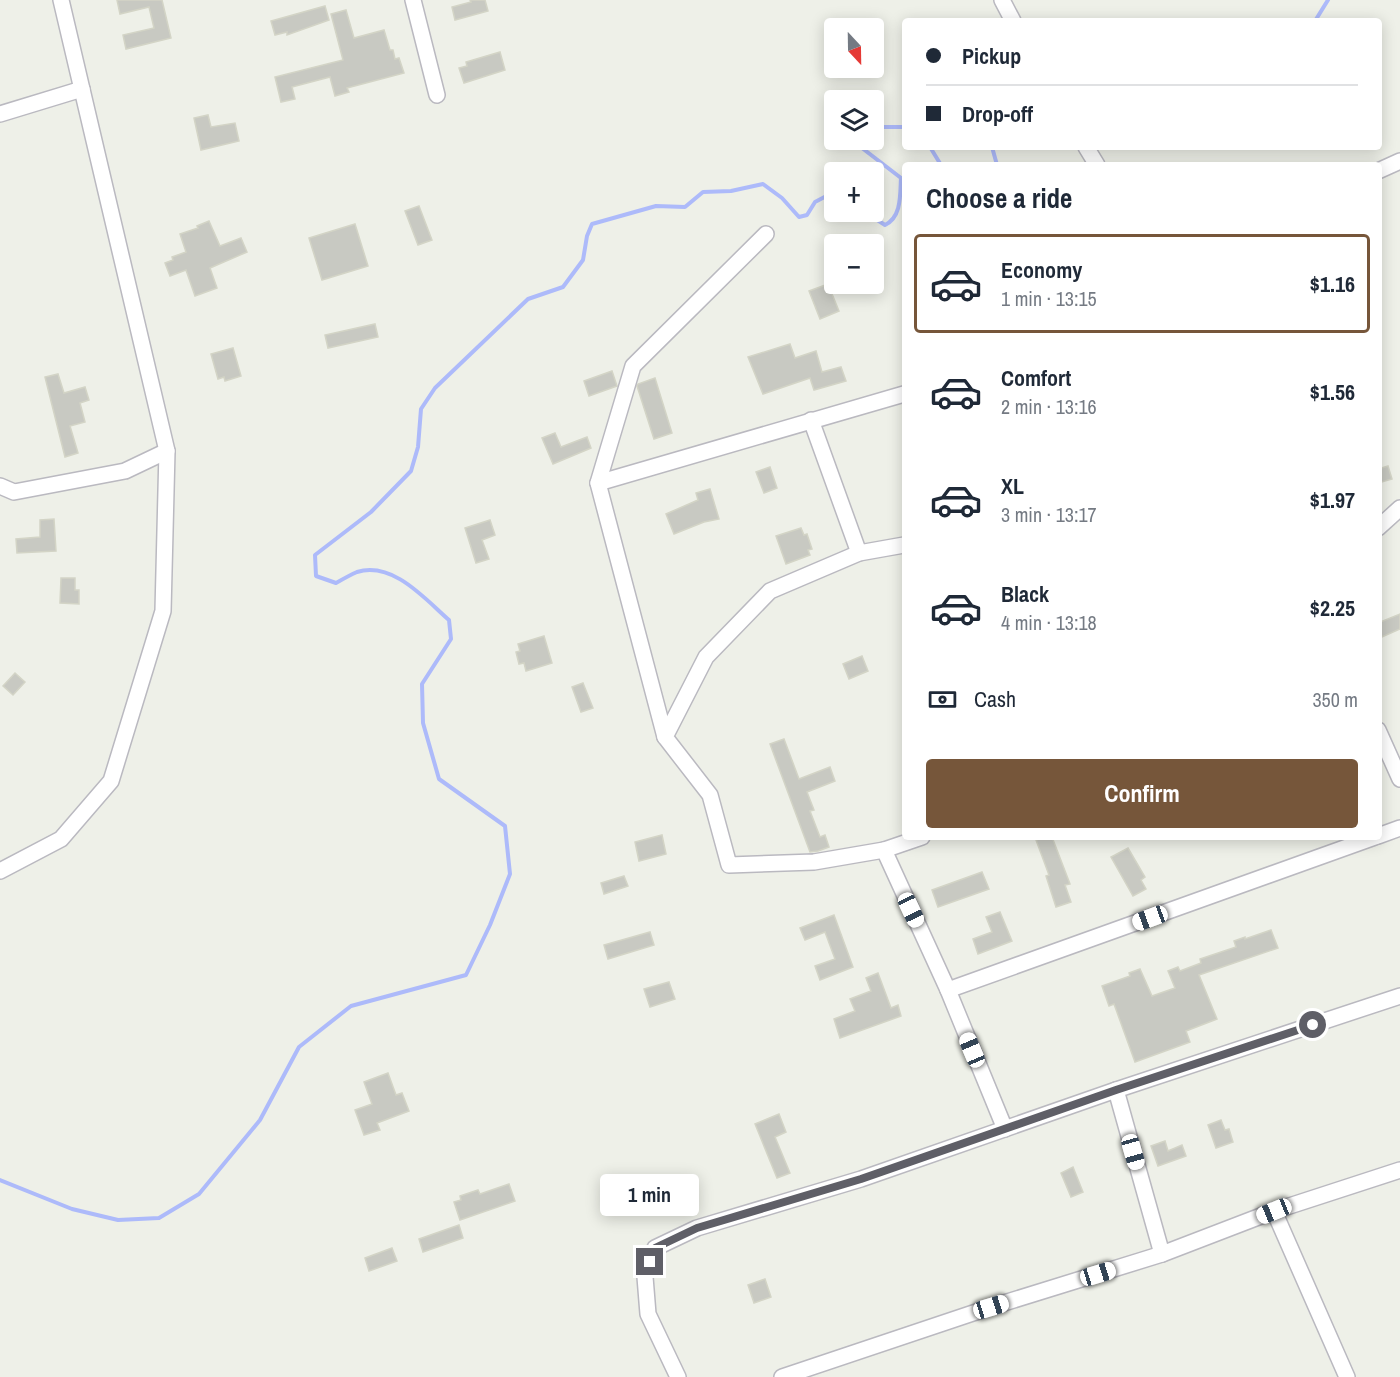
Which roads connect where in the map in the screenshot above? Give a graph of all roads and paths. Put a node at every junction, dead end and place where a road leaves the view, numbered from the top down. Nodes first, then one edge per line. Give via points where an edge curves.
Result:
1 (61, 0) edge
2 (413, 0) edge
3 (1002, 0) edge
4 (1012, 18) edge
5 (82, 89) junction
6 (437, 95) dead end
7 (0, 114) edge
8 (1400, 161) edge
9 (1382, 169) edge
10 (766, 234) dead end
11 (902, 395) edge
12 (811, 420) junction
13 (167, 451) junction
14 (598, 483) junction
15 (0, 486) edge
16 (1400, 508) edge
17 (1382, 524) edge
18 (902, 545) edge
19 (859, 553) junction
20 (665, 736) junction
21 (1382, 739) edge
22 (1400, 779) edge
23 (1400, 828) edge
24 (1382, 834) edge
25 (913, 840) edge
26 (1365, 840) edge
27 (884, 850) junction
28 (0, 871) edge
29 (948, 990) junction
30 (1400, 996) edge
31 (1116, 1090) junction
32 (1005, 1129) junction
33 (1400, 1170) edge
34 (1274, 1211) junction
35 (1162, 1254) junction
36 (678, 1377) edge
37 (782, 1377) edge
38 (1347, 1377) edge

1 - 5 street
2 - 6 street
3 - 4 street
5 - 7 street
5 - 13 street
8 - 9 street
10 - 14 street via 633,366
11 - 12 street
12 - 14 street
12 - 19 street
13 - 15 street via 125,471 14,492
13 - 28 street via 164,611 111,781 61,839
14 - 20 street
16 - 17 street
18 - 19 street
19 - 20 street via 770,591 706,657
20 - 27 street via 710,795 729,865 814,862
21 - 22 street
23 - 24 street
25 - 27 street
26 - 29 street
27 - 29 street
29 - 32 street
30 - 31 street
31 - 32 street
31 - 35 street
32 - 36 street via 861,1179 697,1228 655,1248 645,1277 648,1314
33 - 34 street
34 - 35 street
34 - 38 street
35 - 37 street

